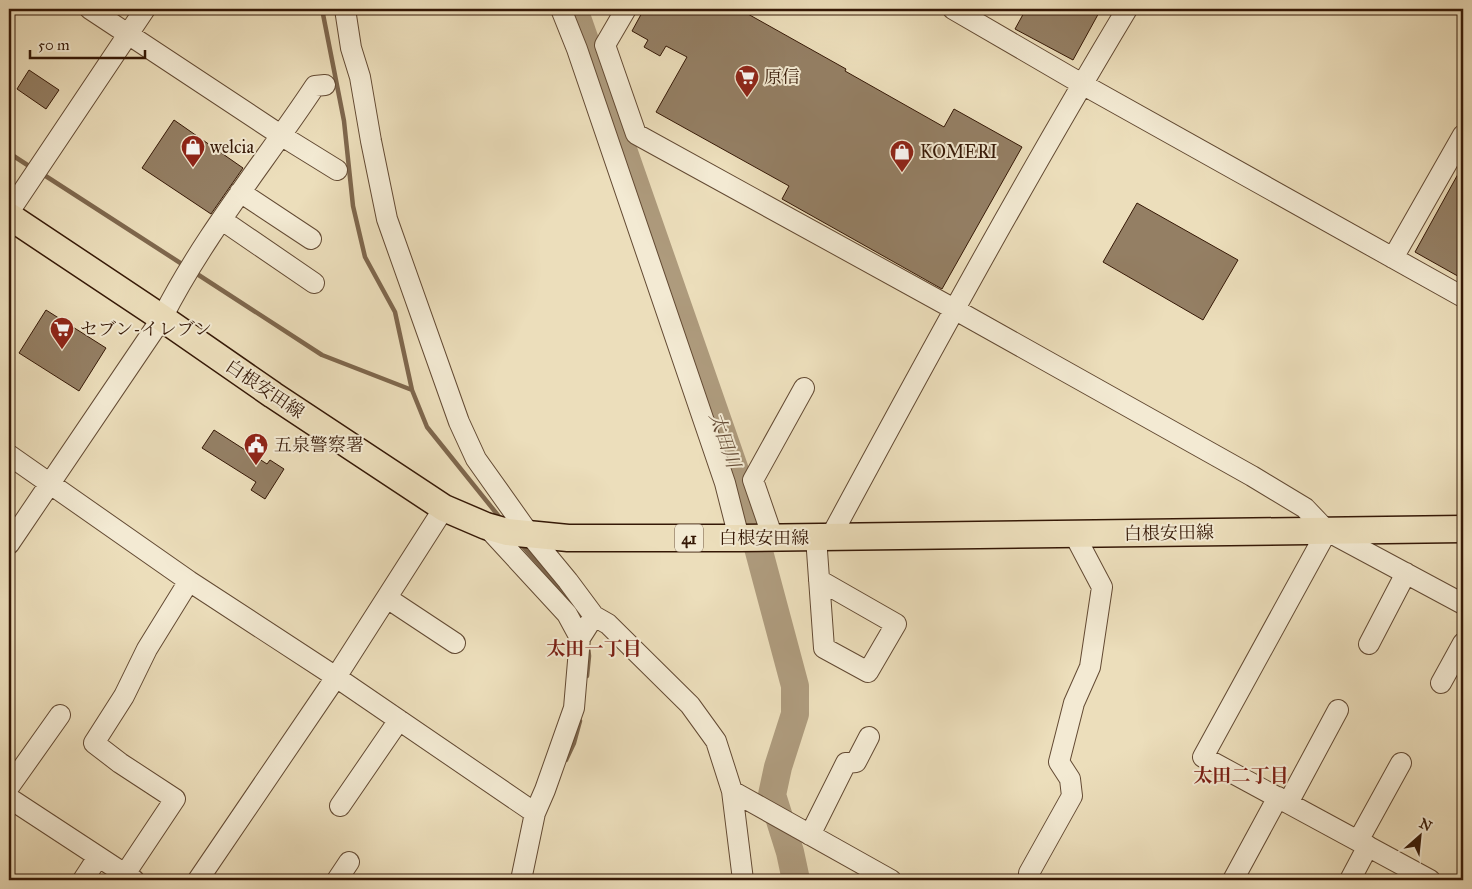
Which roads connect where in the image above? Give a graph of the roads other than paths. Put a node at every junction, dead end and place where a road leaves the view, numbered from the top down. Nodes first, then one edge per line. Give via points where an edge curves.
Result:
1 (90, 9) edge
2 (146, 9) edge
3 (345, 9) edge
4 (561, 9) edge
5 (626, 9) edge
6 (953, 9) edge
7 (1127, 9) edge
8 (129, 34) junction
9 (1082, 84) junction
10 (325, 85) dead end
11 (1463, 135) edge
12 (282, 136) junction
13 (337, 170) dead end
14 (240, 192) junction
15 (9, 212) edge
16 (9, 216) edge
17 (222, 220) junction
18 (311, 239) dead end
19 (1393, 258) junction
20 (314, 283) dead end
21 (1463, 296) edge
22 (954, 309) junction
23 (162, 318) junction
24 (804, 388) dead end
25 (9, 455) edge
26 (51, 483) junction
27 (444, 508) junction
28 (486, 526) junction
29 (1463, 530) edge
30 (1327, 531) junction
31 (1074, 534) junction
32 (530, 535) junction
33 (740, 538) junction
34 (773, 538) junction
35 (823, 538) junction
36 (9, 544) edge
37 (1406, 573) junction
38 (819, 580) junction
39 (189, 581) junction
40 (387, 598) junction
41 (1463, 604) edge
42 (594, 616) junction
43 (580, 638) junction
44 (1463, 643) edge
45 (456, 644) dead end
46 (1369, 644) dead end
47 (336, 677) junction
48 (1441, 683) dead end
49 (1338, 710) dead end
50 (60, 715) dead end
51 (399, 720) junction
52 (869, 737) dead end
53 (1401, 763) dead end
54 (9, 787) edge
55 (732, 791) junction
56 (9, 798) edge
57 (1283, 800) junction
58 (340, 806) dead end
59 (535, 813) junction
60 (810, 835) junction
61 (1363, 844) junction
62 (98, 857) junction
63 (349, 862) dead end
64 (1029, 873) dead end
65 (130, 877) edge
66 (83, 880) edge
67 (198, 880) edge
68 (337, 880) edge
69 (521, 880) edge
70 (743, 880) edge
71 (891, 880) edge
72 (1233, 880) edge
73 (1350, 880) edge
74 (1430, 880) edge

1 - 8 street
2 - 8 street
3 - 32 street via 388,219 441,373 476,459
4 - 33 street via 725,482
5 - 22 street via 605,45 636,134
6 - 9 street
7 - 9 street
8 - 12 street
8 - 15 street
9 - 19 street
9 - 22 street
10 - 12 street via 315,86
11 - 19 street
12 - 13 street
12 - 14 street
14 - 17 street
14 - 18 street
16 - 23 main road, 白根安田線 / 41
17 - 20 street
17 - 23 street via 176,289
19 - 21 street
22 - 30 street via 1252,476 1305,508
22 - 35 street
23 - 26 street
23 - 27 main road, 白根安田線 / 41
24 - 34 street via 753,480
25 - 26 street
26 - 36 street
26 - 39 street
27 - 28 main road, 白根安田線 / 41
27 - 40 street
28 - 32 main road, 白根安田線 / 41
28 - 43 street via 567,614
29 - 30 main road, 白根安田線 / 41
30 - 31 main road, 白根安田線 / 41
30 - 37 street
30 - 57 street via 1203,757
31 - 35 main road, 白根安田線 / 41
31 - 64 street via 1102,587 1090,667 1074,703 1059,762 1070,778 1072,796
32 - 33 main road, 白根安田線 / 41
32 - 42 street
33 - 34 main road, 白根安田線 / 41
34 - 35 main road, 白根安田線 / 41
35 - 38 street
37 - 41 street
37 - 46 street
38 - 38 street via 824,648 868,672 896,624
39 - 47 street
39 - 65 street via 94,743 175,798
40 - 45 street
40 - 47 street
42 - 43 street
42 - 55 street via 608,624 690,705 716,741
43 - 59 street via 574,708
44 - 48 street
47 - 51 street
47 - 67 street
49 - 57 street
50 - 54 street
51 - 58 street
51 - 59 street
52 - 60 street via 856,762 846,763
53 - 61 street
55 - 60 street
55 - 70 street
56 - 62 street
57 - 61 street
57 - 72 street
59 - 69 street
60 - 71 street
61 - 73 street
61 - 74 street
62 - 65 street
62 - 66 street
63 - 68 street

